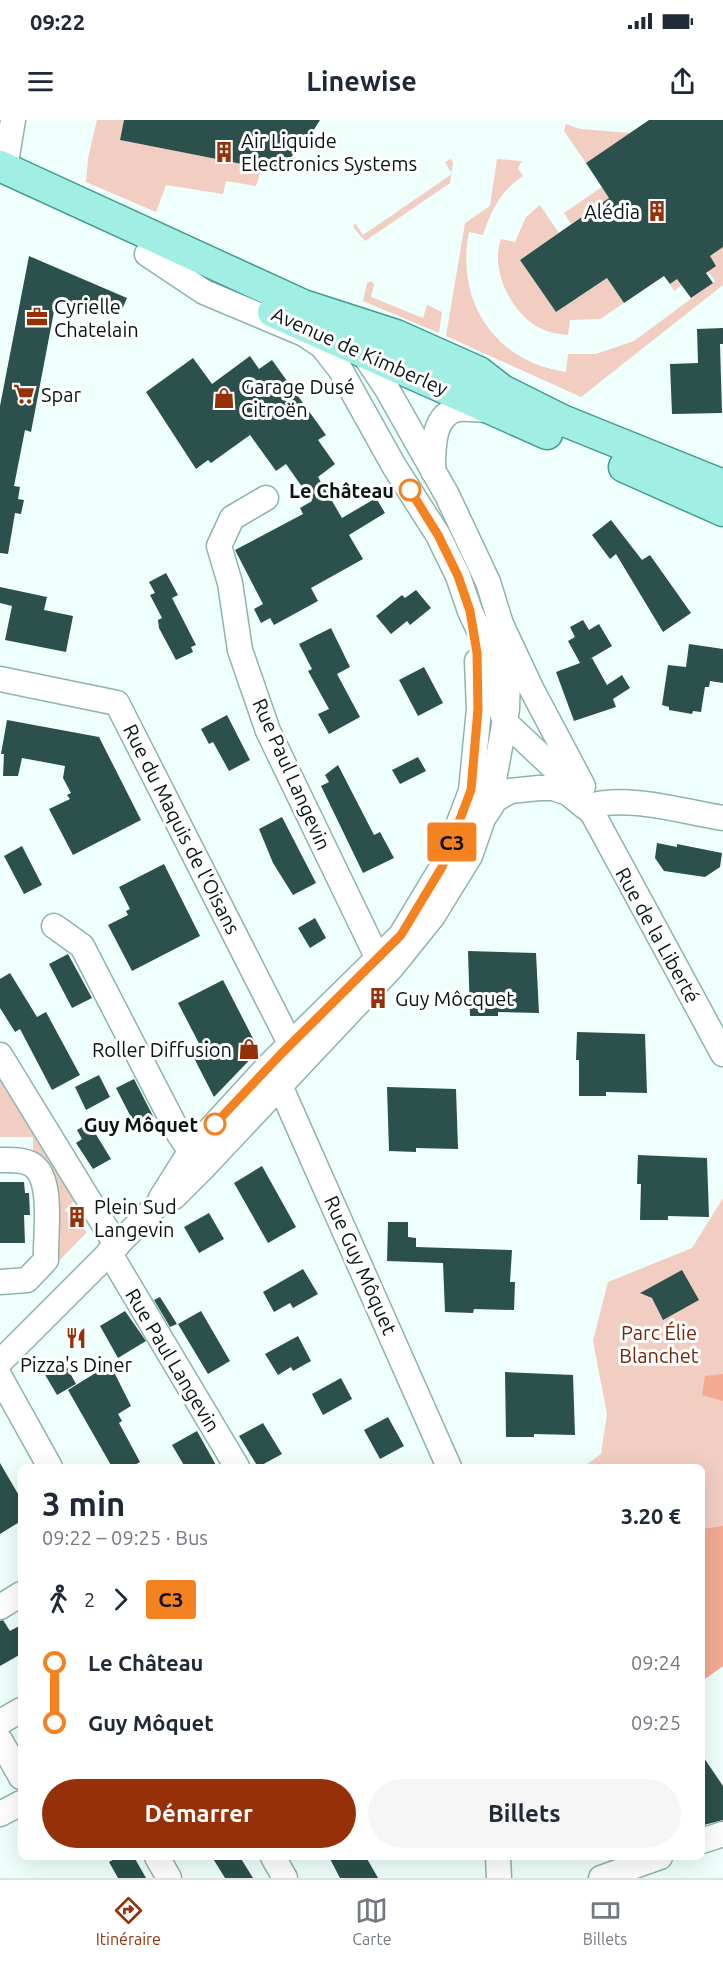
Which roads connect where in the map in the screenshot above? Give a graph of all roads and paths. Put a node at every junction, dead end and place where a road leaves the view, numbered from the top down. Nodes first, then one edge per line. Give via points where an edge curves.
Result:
1 (13, 120) edge
2 (1, 177) edge
3 (147, 254) junction
4 (303, 305) junction
5 (366, 355) junction
6 (353, 394) junction
7 (498, 400) junction
8 (433, 471) junction
9 (723, 486) edge
10 (266, 498) dead end
11 (723, 511) edge
12 (470, 611) junction
13 (501, 624) junction
14 (0, 679) edge
15 (505, 722) junction
16 (476, 757) junction
17 (569, 762) junction
18 (591, 809) junction
19 (483, 817) junction
20 (723, 819) edge
21 (54, 926) dead end
22 (385, 963) junction
23 (296, 1053) junction
24 (723, 1054) edge
25 (0, 1055) edge
26 (275, 1074) junction
27 (0, 1160) edge
28 (196, 1160) junction
29 (113, 1249) junction
30 (0, 1282) edge
31 (0, 1362) edge
32 (0, 1377) edge
33 (48, 1464) edge
34 (235, 1464) edge
35 (448, 1464) edge
36 (18, 1596) edge
37 (0, 1606) edge
38 (18, 1712) edge
39 (0, 1722) edge
40 (0, 1740) edge
41 (18, 1772) edge
42 (18, 1805) edge
43 (0, 1814) edge
44 (723, 1833) edge
45 (705, 1840) edge
46 (159, 1860) edge
47 (275, 1860) edge
48 (498, 1860) edge
49 (652, 1860) edge
50 (169, 1878) edge
51 (285, 1878) edge
52 (499, 1878) edge
53 (601, 1878) edge

1 - 2 street
2 - 3 main road, Avenue de Kimberley
2 - 4 main road, Avenue de Kimberley
3 - 5 main road, Avenue de Kimberley
3 - 6 street via 204,292 304,334 322,346
4 - 5 street via 344,332
4 - 7 main road, Avenue de Kimberley via 413,343 478,372
5 - 6 street via 354,379
5 - 7 main road, Avenue de Kimberley
5 - 8 street
6 - 12 street via 438,535
7 - 8 street via 448,413 434,442
7 - 9 main road, Avenue de Kimberley
7 - 11 main road, Avenue de Kimberley
8 - 13 street via 488,582
10 - 22 street, Rue Paul Langevin via 232,518 219,546 230,583 240,650 268,731
12 - 15 street, Rue de la Liberté via 483,639
12 - 16 street via 477,653
13 - 15 street via 508,678
13 - 17 street, Rue de la Liberté
14 - 23 street, Rue du Maquis de l'Oisans via 117,703
15 - 16 street via 484,738
15 - 17 street, Rue de la Liberté via 536,721
15 - 18 street, Rue de la Liberté
15 - 19 street via 491,796
16 - 22 street via 471,790 442,867
17 - 18 street, Rue de la Liberté
18 - 19 street, Rue de la Liberté via 553,788 510,790 495,800
18 - 20 street via 626,802
18 - 24 street, Rue de la Liberté
19 - 22 street via 470,856 433,916
21 - 28 street via 82,946
22 - 23 street
23 - 26 street
25 - 29 street, Rue Paul Langevin via 110,1231
26 - 28 street
26 - 35 street, Rue Guy Môquet
27 - 30 street via 35,1166 46,1182 46,1260 27,1280
28 - 29 street via 174,1197 157,1205
29 - 31 street
29 - 34 street, Rue Paul Langevin
32 - 33 street
36 - 37 street
38 - 39 street
40 - 41 street
42 - 43 street
44 - 45 street
46 - 50 street
47 - 51 street
48 - 52 street
49 - 53 street

